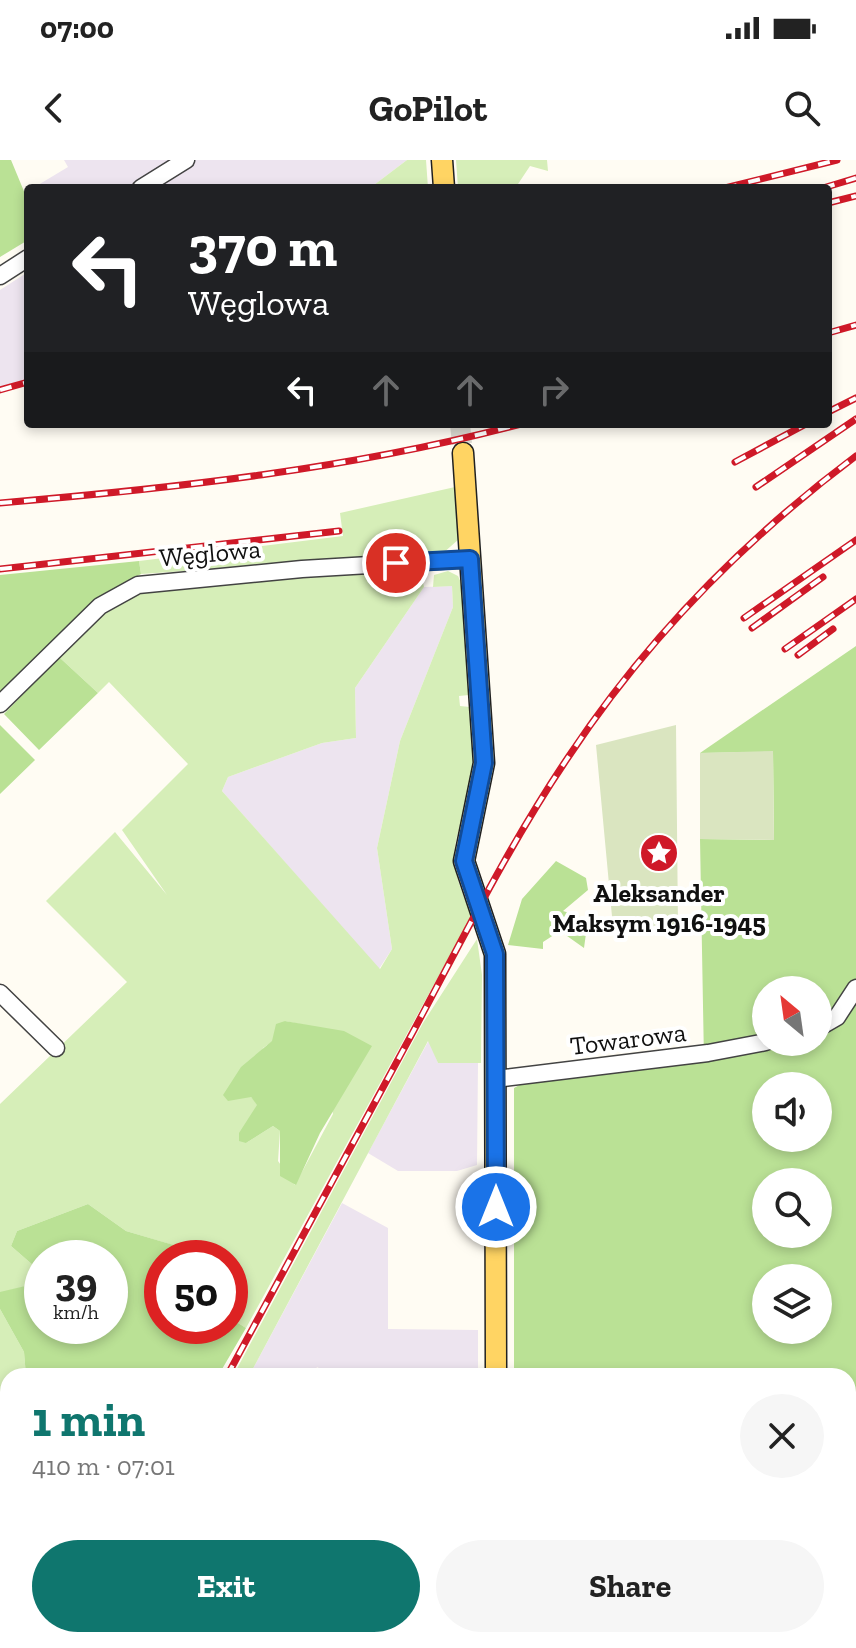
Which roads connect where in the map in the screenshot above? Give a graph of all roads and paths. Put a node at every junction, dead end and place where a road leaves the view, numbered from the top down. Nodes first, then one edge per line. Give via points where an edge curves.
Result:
1 (186, 160) edge
2 (442, 160) edge
3 (147, 184) edge
4 (444, 184) edge
5 (24, 261) edge
6 (0, 276) edge
7 (463, 453) tunnel mouth
8 (470, 559) junction
9 (0, 704) edge
10 (856, 988) edge
11 (0, 993) edge
12 (832, 1020) edge
13 (752, 1045) edge
14 (56, 1048) dead end
15 (496, 1079) junction
16 (496, 1368) edge

1 - 3 street
2 - 4 main road
5 - 6 street
7 - 8 main road
8 - 9 street, Węglowa via 138,585 94,612
8 - 15 main road via 484,763 464,861 495,954
10 - 12 street
11 - 14 street
13 - 15 street, Towarowa
15 - 16 main road

